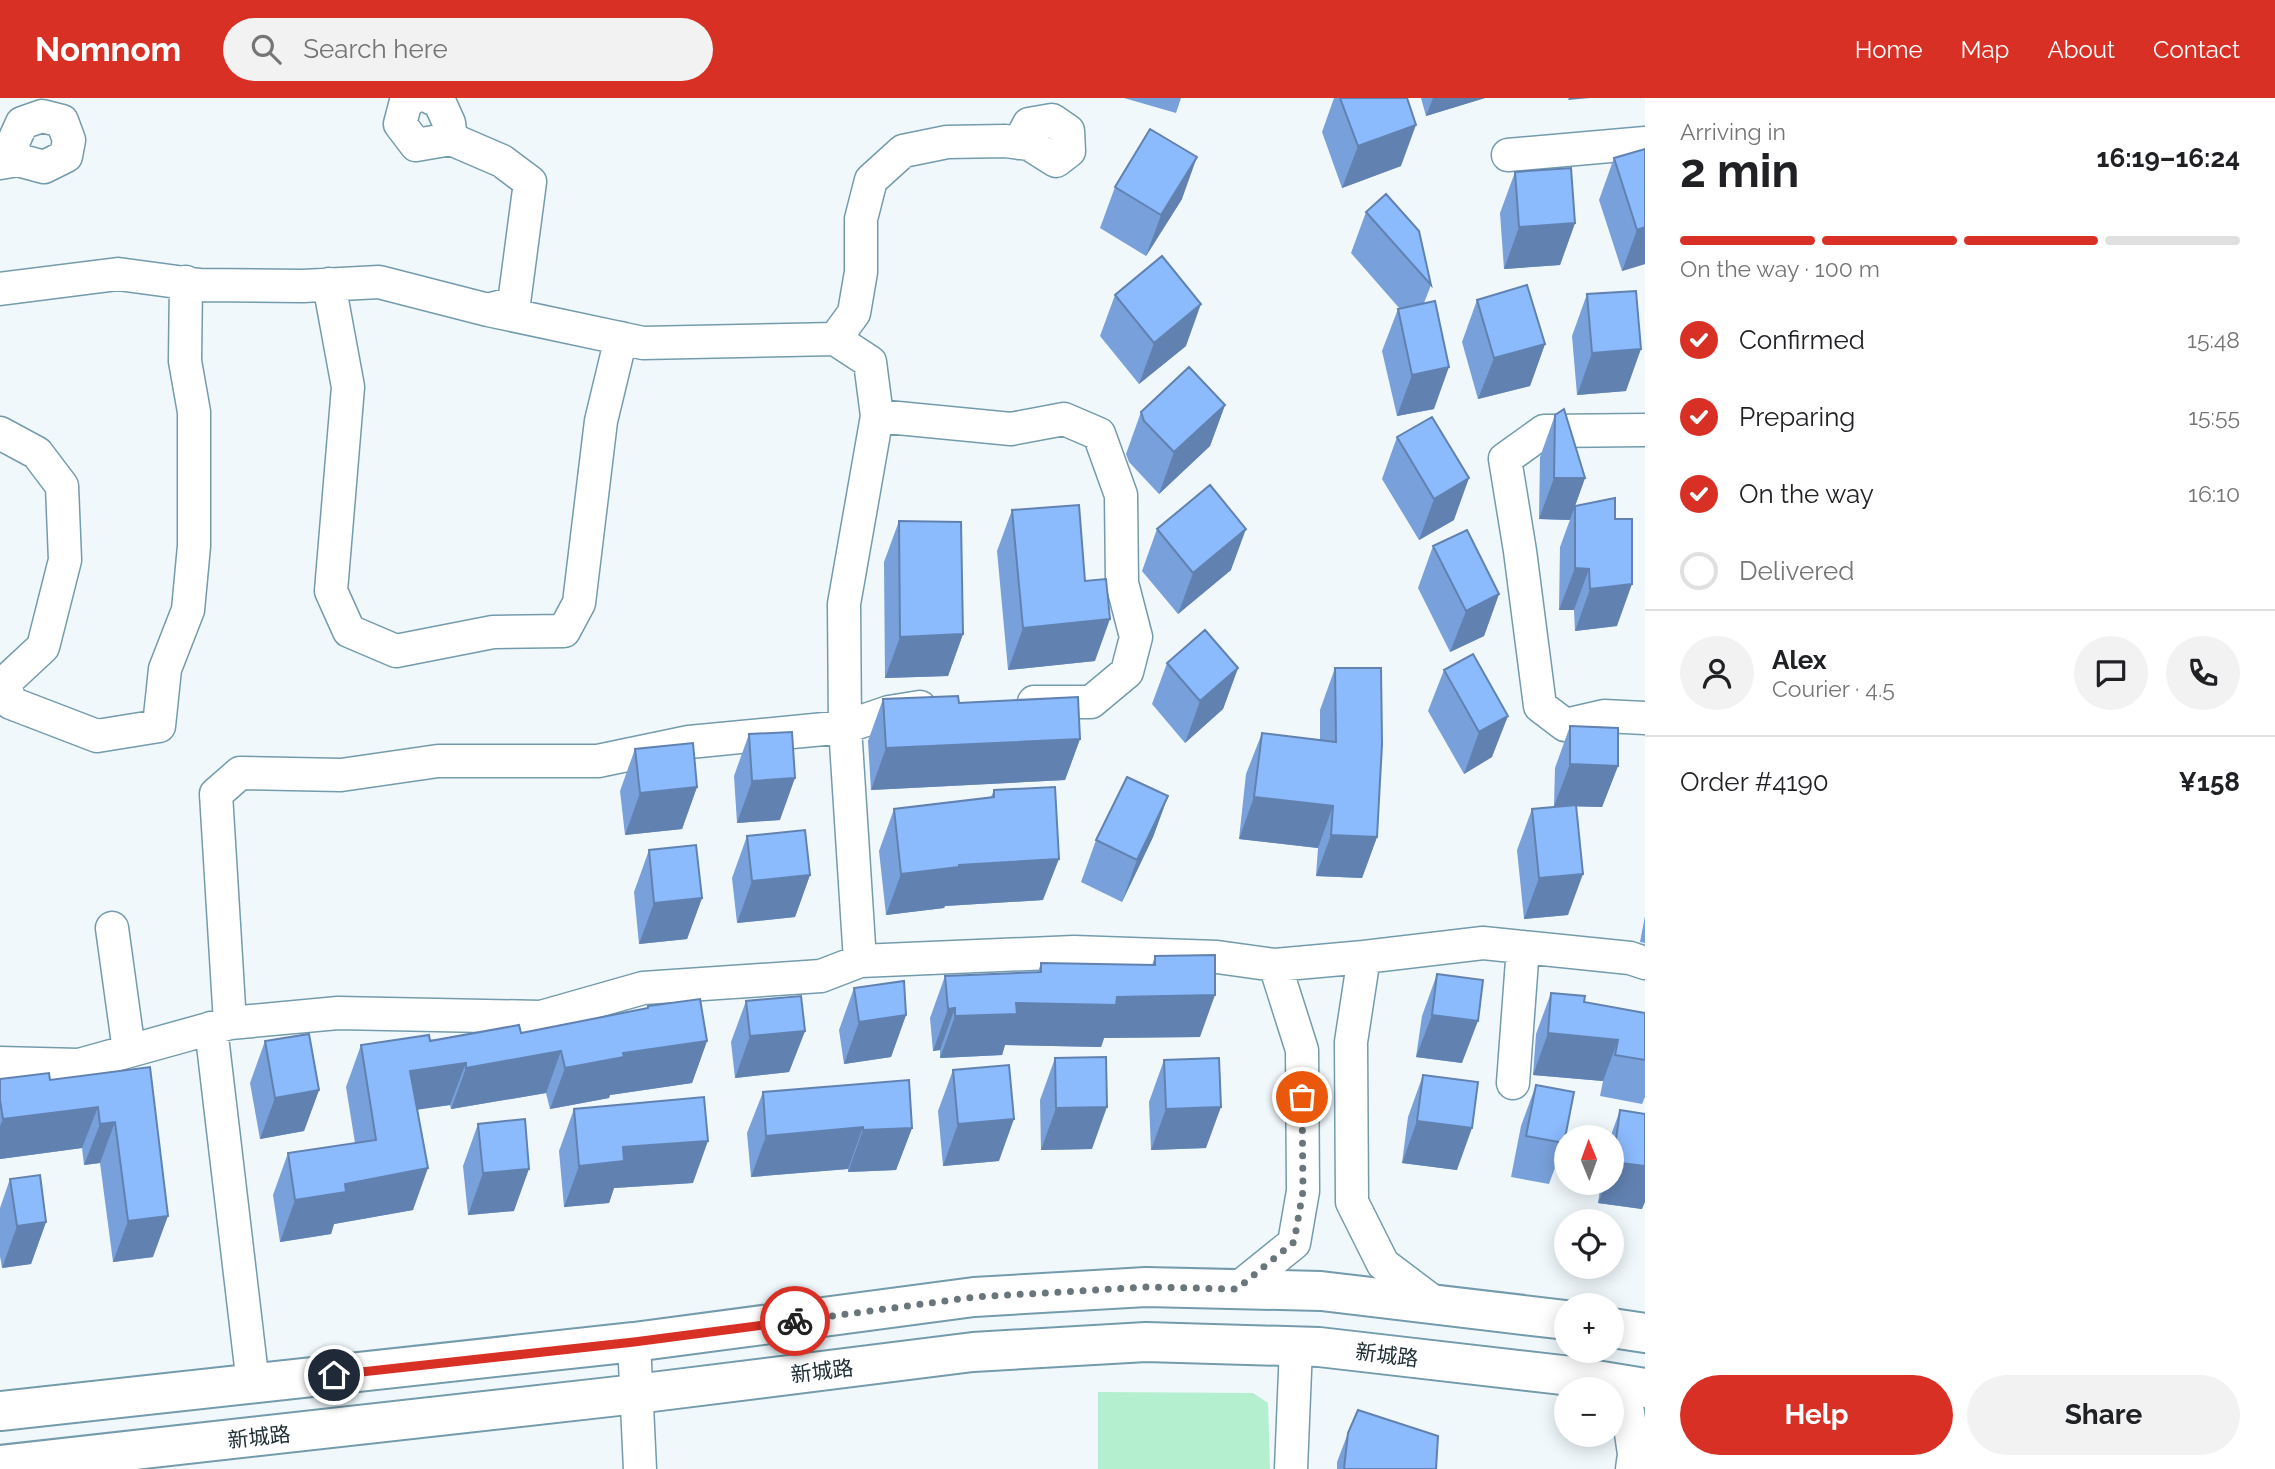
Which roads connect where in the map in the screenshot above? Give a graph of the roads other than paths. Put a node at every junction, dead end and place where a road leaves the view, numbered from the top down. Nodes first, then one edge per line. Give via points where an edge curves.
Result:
1 (413, 98) edge
2 (430, 98) edge
3 (451, 139) junction
4 (1019, 143) dead end
5 (1645, 143) edge
6 (1508, 155) dead end
7 (186, 282) junction
8 (329, 284) junction
9 (0, 289) edge
10 (488, 310) junction
11 (621, 338) junction
12 (835, 339) junction
13 (877, 416) junction
14 (1645, 430) edge
15 (0, 433) edge
16 (2, 685) edge
17 (943, 703) edge
18 (1010, 703) edge
19 (1645, 718) edge
20 (845, 727) junction
21 (112, 928) dead end
22 (1523, 947) junction
23 (1364, 957) junction
24 (860, 961) junction
25 (1645, 963) edge
26 (1275, 965) junction
27 (220, 1025) junction
28 (130, 1051) junction
29 (0, 1063) edge
30 (1513, 1083) dead end
31 (1237, 1289) junction
32 (1436, 1304) junction
33 (1554, 1319) edge
34 (1624, 1330) edge
35 (1645, 1333) edge
36 (634, 1342) junction
37 (1296, 1347) junction
38 (253, 1384) junction
39 (1635, 1387) edge
40 (636, 1395) junction
41 (0, 1411) edge
42 (0, 1465) edge
43 (640, 1469) edge
44 (1291, 1469) edge
45 (1632, 1469) edge

1 - 3 street via 406,101 400,124 416,145
2 - 3 street via 439,101
3 - 10 street via 502,161 530,182 514,303
4 - 12 street via 947,142 903,151 871,180 861,219 855,313
5 - 6 street
7 - 8 street
7 - 9 street via 118,274
7 - 16 street via 186,361 194,412 194,546 188,610 165,669 159,726 97,736 11,703
8 - 10 street via 379,282
8 - 11 street via 348,387 331,592 349,631 396,651 493,632 564,631 579,603 601,421
10 - 11 street
11 - 12 street via 643,342
12 - 13 street via 870,362
13 - 18 street via 1011,429 1064,419 1099,434 1121,495 1122,583 1136,637 1127,672 1091,702
13 - 20 street via 844,604
14 - 19 street via 1544,431 1505,459 1539,706 1565,725 1604,716
15 - 16 street via 37,453 62,486 65,560 43,647
17 - 20 street via 889,712
20 - 24 street
20 - 27 street via 689,742 598,761 438,761 341,775 240,773 216,794
21 - 28 street
22 - 23 street via 1483,943
22 - 25 street
22 - 30 street
23 - 26 street
23 - 32 street via 1352,1042 1352,1202 1383,1264
24 - 26 street via 1074,952 1217,957
24 - 27 street via 821,976 643,988 541,1017 338,1013
26 - 31 street via 1302,1050 1303,1191 1294,1242
27 - 28 street
27 - 38 street
28 - 29 street via 79,1065
31 - 32 main road via 1321,1291
31 - 36 main road via 1146,1287 975,1297
32 - 33 main road
34 - 35 main road
36 - 38 main road
36 - 40 street
37 - 39 main road, 新城路 via 1531,1371
37 - 40 main road, 新城路 via 1146,1342 974,1352
37 - 44 street
38 - 41 main road
39 - 45 street
40 - 42 main road, 新城路
40 - 43 street

